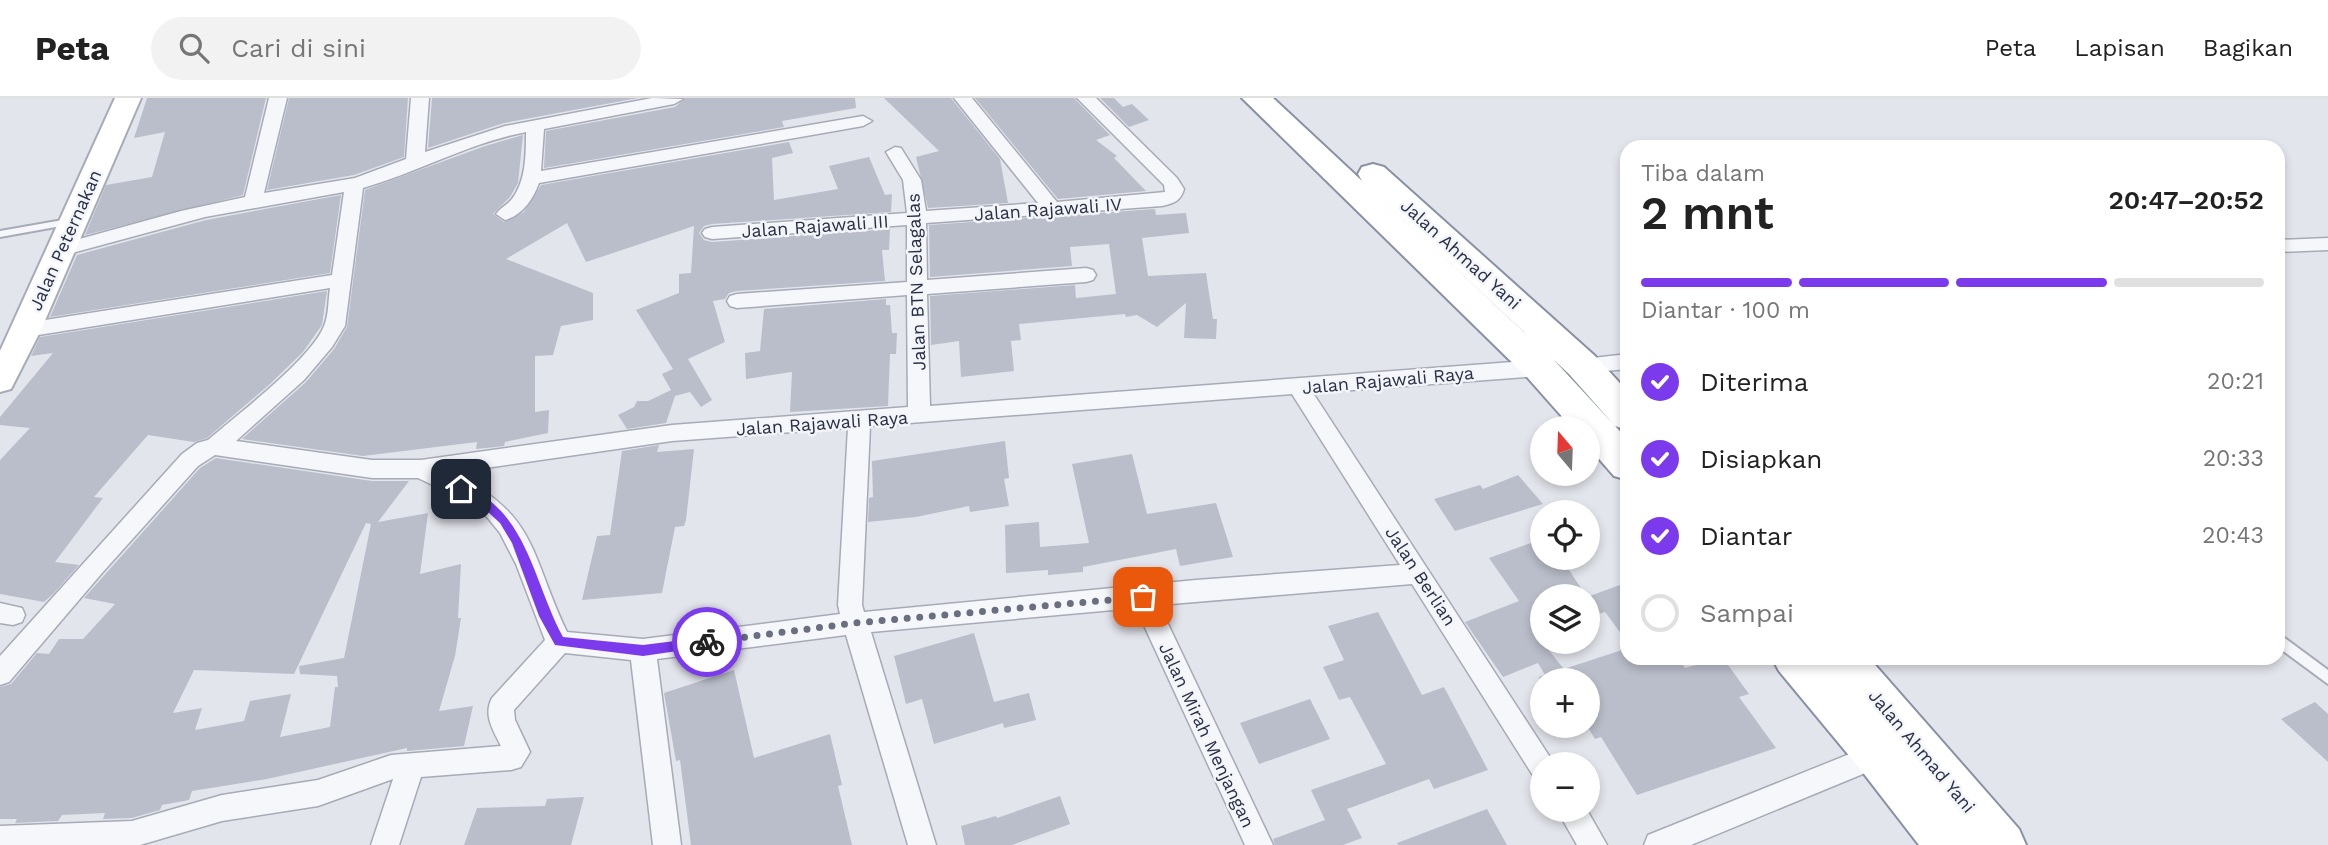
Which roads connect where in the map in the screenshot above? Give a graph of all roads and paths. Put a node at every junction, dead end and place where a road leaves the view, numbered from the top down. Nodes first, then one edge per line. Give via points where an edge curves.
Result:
1 (128, 98) edge
2 (278, 98) edge
3 (420, 98) edge
4 (572, 98) edge
5 (963, 98) edge
6 (1086, 98) edge
7 (1256, 98) edge
8 (1288, 98) edge
9 (674, 99) edge
10 (572, 118) junction
11 (863, 121) dead end
12 (535, 125) junction
13 (895, 152) dead end
14 (415, 162) junction
15 (533, 178) junction
16 (354, 185) junction
17 (253, 201) junction
18 (1052, 208) junction
19 (505, 214) dead end
20 (918, 219) junction
21 (75, 221) junction
22 (712, 233) dead end
23 (0, 234) edge
24 (2328, 244) edge
25 (2285, 246) edge
26 (61, 250) junction
27 (1086, 275) dead end
28 (341, 280) junction
29 (918, 288) junction
30 (737, 301) dead end
31 (26, 330) junction
32 (1620, 362) edge
33 (1582, 365) junction
34 (1540, 368) junction
35 (0, 381) edge
36 (1299, 388) junction
37 (1620, 407) edge
38 (919, 416) junction
39 (859, 421) junction
40 (215, 447) junction
41 (1620, 457) edge
42 (421, 470) junction
43 (1419, 574) junction
44 (1137, 598) junction
45 (855, 623) junction
46 (559, 642) junction
47 (2285, 644) edge
48 (643, 650) junction
49 (1800, 665) edge
50 (1848, 665) edge
51 (0, 674) edge
52 (2328, 678) edge
53 (1534, 752) edge
54 (1877, 755) junction
55 (412, 764) junction
56 (1578, 822) edge
57 (170, 834) edge
58 (0, 839) edge
59 (83, 841) edge
60 (385, 845) edge
61 (667, 845) edge
62 (922, 845) edge
63 (1259, 845) edge
64 (1593, 845) edge
65 (1658, 845) edge
66 (1948, 845) edge
67 (2002, 845) edge

1 - 21 street, Jalan Peternakan
2 - 17 street
3 - 14 street
4 - 10 street
5 - 18 street
6 - 18 street, Jalan Rajawali IV via 1171,182 1175,193 1162,200
7 - 34 highway
8 - 33 highway, Jalan Ahmad Yani
9 - 10 street
10 - 12 street
11 - 15 street
12 - 14 street via 485,136
12 - 15 street
13 - 20 street, Jalan BTN Selagalas via 912,180
14 - 16 street
15 - 19 street via 514,209
16 - 17 street
16 - 28 street
17 - 26 street
18 - 20 street, Jalan Rajawali IV
20 - 22 street, Jalan Rajawali III
20 - 29 street, Jalan BTN Selagalas
21 - 23 lane
21 - 26 street, Jalan Peternakan
24 - 25 street
26 - 31 street, Jalan Peternakan
27 - 29 street
28 - 31 street
28 - 40 street via 335,326 328,338
29 - 30 street
29 - 38 street, Jalan BTN Selagalas
31 - 35 street, Jalan Peternakan
32 - 33 street
33 - 37 highway, Jalan Ahmad Yani
34 - 36 street, Jalan Rajawali Raya
34 - 41 highway
36 - 38 street, Jalan Rajawali Raya
36 - 43 street, Jalan Berlian
38 - 39 street, Jalan Rajawali Raya
39 - 42 street, Jalan Rajawali Raya via 672,433
39 - 45 street via 850,559 850,605
40 - 42 street via 372,469
40 - 51 street via 190,460
42 - 46 street via 481,499 504,520
43 - 44 street
43 - 53 street, Jalan Berlian
44 - 45 street
44 - 63 street, Jalan Mirah Menjangan
45 - 48 street
45 - 62 street
46 - 48 street
46 - 55 street via 501,706 515,756 499,761
47 - 52 lane
48 - 61 street
49 - 54 highway
50 - 67 highway, Jalan Ahmad Yani
54 - 65 street
54 - 66 highway
55 - 57 street via 383,769 318,793 222,808
55 - 60 street
56 - 64 street
57 - 59 street
58 - 59 street

